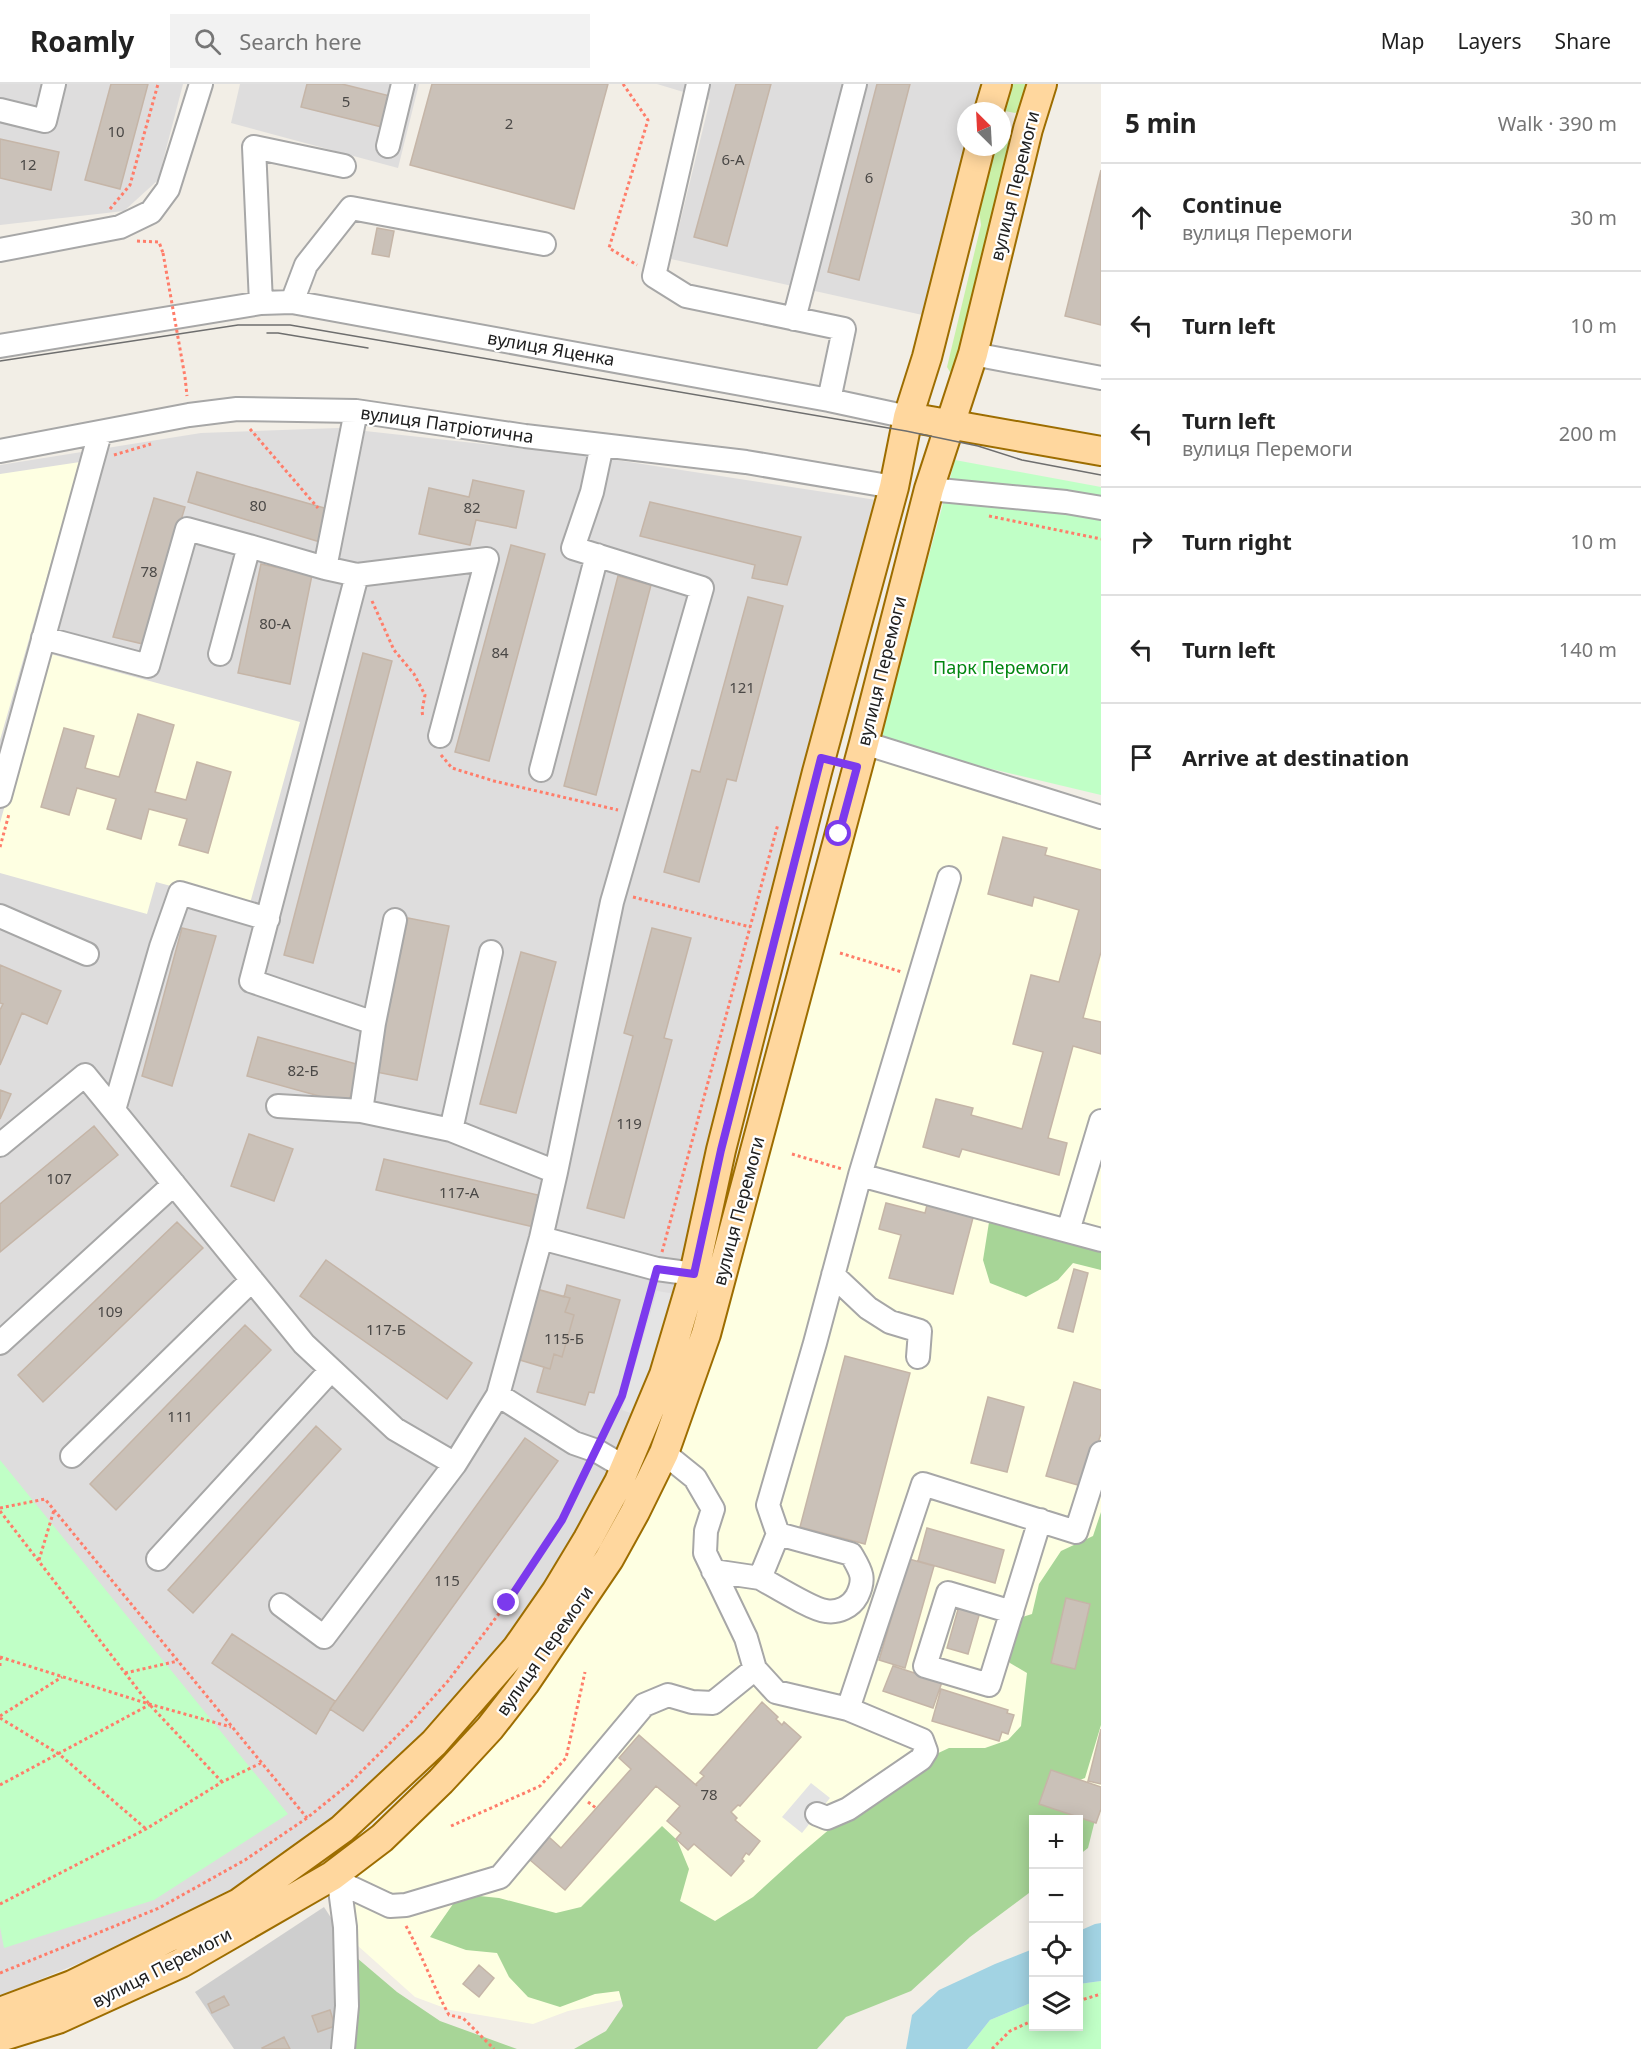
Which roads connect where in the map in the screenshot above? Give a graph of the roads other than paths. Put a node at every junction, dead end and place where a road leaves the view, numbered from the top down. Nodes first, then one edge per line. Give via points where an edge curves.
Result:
1 (54, 84) edge
2 (201, 84) edge
3 (403, 84) edge
4 (698, 84) edge
5 (855, 84) edge
6 (997, 84) edge
7 (1042, 84) edge
8 (992, 102) edge
9 (0, 110) edge
10 (1015, 127) edge
11 (388, 146) dead end
12 (978, 156) edge
13 (344, 166) dead end
14 (544, 244) dead end
15 (0, 250) edge
16 (292, 302) junction
17 (261, 303) junction
18 (794, 319) junction
19 (0, 346) edge
20 (973, 354) junction
21 (1101, 378) edge
22 (829, 400) junction
23 (356, 411) junction
24 (908, 417) junction
25 (951, 425) junction
26 (100, 433) junction
27 (602, 445) junction
28 (0, 451) edge
29 (1101, 452) edge
30 (894, 487) junction
31 (929, 489) junction
32 (1101, 508) edge
33 (249, 546) junction
34 (597, 555) junction
35 (325, 568) junction
36 (357, 575) junction
37 (43, 638) junction
38 (220, 654) dead end
39 (440, 736) dead end
40 (860, 755) junction
41 (821, 758) junction
42 (541, 770) dead end
43 (0, 796) edge
44 (1101, 818) edge
45 (949, 878) dead end
46 (0, 916) edge
47 (268, 919) junction
48 (395, 920) dead end
49 (491, 952) dead end
50 (87, 954) dead end
51 (374, 1023) junction
52 (278, 1107) dead end
53 (114, 1110) junction
54 (361, 1111) junction
55 (1101, 1121) edge
56 (451, 1130) junction
57 (0, 1145) edge
58 (556, 1172) junction
59 (860, 1175) junction
60 (174, 1184) junction
61 (1068, 1231) junction
62 (541, 1238) junction
63 (1101, 1240) edge
64 (694, 1274) junction
65 (833, 1275) junction
66 (252, 1280) junction
67 (0, 1343) edge
68 (918, 1357) dead end
69 (331, 1370) junction
70 (498, 1395) junction
71 (664, 1453) junction
72 (1101, 1453) edge
73 (72, 1456) dead end
74 (455, 1464) junction
75 (626, 1467) junction
76 (1040, 1520) junction
77 (778, 1534) junction
78 (158, 1559) dead end
79 (712, 1571) junction
80 (760, 1578) junction
81 (281, 1605) dead end
82 (1012, 1612) junction
83 (755, 1669) junction
84 (848, 1709) junction
85 (817, 1814) dead end
86 (336, 1879) junction
87 (0, 2012) edge
88 (0, 2037) edge
89 (343, 2049) edge

1 - 9 street via 45,122
2 - 15 street via 168,189 150,213 120,227
3 - 11 street
4 - 18 street via 654,276 686,296
5 - 18 street
6 - 8 main road
7 - 10 main road, вулиця Перемоги
10 - 20 main road, вулиця Перемоги
12 - 24 main road, вулиця Перемоги
13 - 17 street via 254,147
14 - 16 street via 351,208 306,265
16 - 17 street, вулиця Яценка
16 - 22 street, вулиця Яценка
17 - 19 street, вулиця Яценка
18 - 22 street via 844,329
20 - 21 street
20 - 25 main road, вулиця Перемоги
22 - 24 street, вулиця Яценка
23 - 26 street, вулиця Патріотична via 237,409
23 - 27 street, вулиця Патріотична
23 - 35 street
24 - 25 main road, вулиця Яценка
24 - 30 main road, вулиця Перемоги
25 - 29 main road, вулиця Яценка
25 - 31 main road, вулиця Перемоги
26 - 28 street, вулиця Патріотична
26 - 37 street
27 - 30 street, вулиця Патріотична via 746,462
27 - 34 street via 592,492 573,548
30 - 41 main road, вулиця Перемоги
31 - 32 street
31 - 40 main road, вулиця Перемоги
33 - 35 street
33 - 37 street via 187,529 148,666
33 - 38 street
34 - 42 street
34 - 58 street via 702,588 615,893
35 - 36 street
36 - 39 street via 487,559
36 - 47 street
37 - 43 street
40 - 41 main road
40 - 44 street
40 - 71 main road, вулиця Перемоги via 706,1334
41 - 64 main road, вулиця Перемоги via 721,1150
45 - 59 street
46 - 50 street
47 - 51 street via 251,981
47 - 53 street via 180,893
48 - 51 street
49 - 56 street
51 - 54 street
52 - 54 street
53 - 57 street via 85,1075
53 - 60 street
54 - 56 street
55 - 61 street
56 - 58 street
58 - 62 street
59 - 61 street
59 - 65 street
60 - 66 street
60 - 67 street
61 - 63 street
62 - 64 street via 657,1269
62 - 70 street
64 - 75 main road, вулиця Перемоги via 664,1375
65 - 68 street via 868,1308 890,1322 920,1331
65 - 77 street via 768,1505
66 - 69 street via 304,1344
66 - 73 street
69 - 74 street via 395,1429
69 - 78 street
70 - 74 street
70 - 75 street via 574,1443
71 - 79 street via 695,1478 712,1509 705,1553
71 - 86 main road, вулиця Перемоги via 609,1559 525,1683 441,1781
72 - 76 street via 1076,1532
74 - 81 street via 324,1637
75 - 87 main road, вулиця Перемоги via 588,1539 518,1648 434,1743 342,1829 239,1903 72,1985
76 - 82 street
76 - 84 street via 923,1484
77 - 80 street
77 - 80 street via 851,1554 863,1584 853,1604 836,1612 823,1611
79 - 80 street
79 - 83 street via 746,1638
82 - 82 street via 989,1685 925,1666 948,1593
83 - 84 street via 776,1692
83 - 86 street via 713,1703 668,1695 644,1705 500,1877 406,1905 390,1906
84 - 85 street via 922,1740 926,1751 921,1759 848,1809 827,1818
86 - 88 main road, вулиця Перемоги via 181,1963 58,2019
86 - 89 street via 345,1927 347,2006

